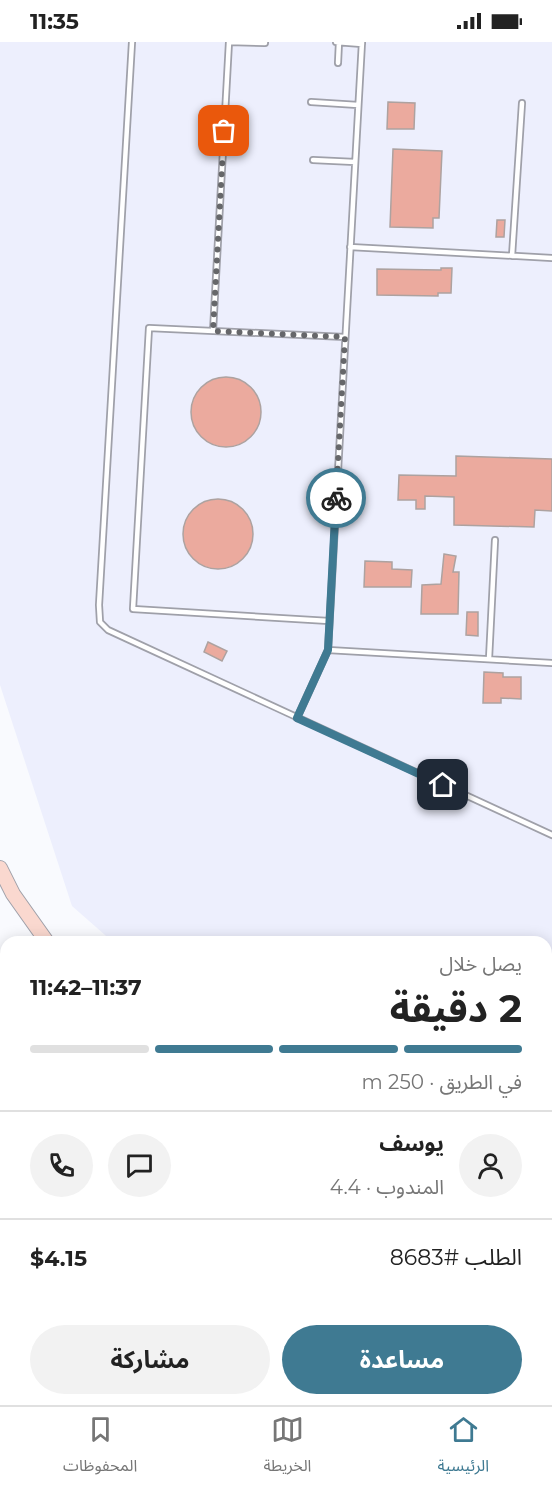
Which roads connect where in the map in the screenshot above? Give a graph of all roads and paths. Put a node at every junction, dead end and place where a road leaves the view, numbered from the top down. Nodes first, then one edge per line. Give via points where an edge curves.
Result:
1 (132, 42) edge
2 (338, 42) edge
3 (265, 43) edge
4 (362, 43) edge
5 (338, 63) dead end
6 (311, 102) dead end
7 (522, 103) dead end
8 (358, 105) junction
9 (313, 160) dead end
10 (355, 162) junction
11 (350, 247) junction
12 (512, 256) junction
13 (552, 258) edge
14 (213, 331) junction
15 (345, 337) junction
16 (495, 540) dead end
17 (329, 621) junction
18 (328, 650) junction
19 (489, 659) junction
20 (552, 663) edge
21 (297, 718) junction
22 (552, 835) edge
23 (0, 868) edge
24 (43, 936) edge

1 - 21 lane via 100,622 108,630
2 - 4 lane
2 - 5 lane
3 - 14 lane via 229,42
4 - 8 lane
6 - 8 lane
7 - 12 lane
8 - 10 lane
9 - 10 lane
10 - 11 lane
11 - 12 lane
11 - 15 lane
12 - 13 lane
14 - 15 lane
14 - 17 lane via 150,327 133,609
15 - 17 lane
16 - 19 lane
17 - 18 lane
18 - 19 lane
18 - 21 lane
19 - 20 lane
21 - 22 lane
23 - 24 main road

